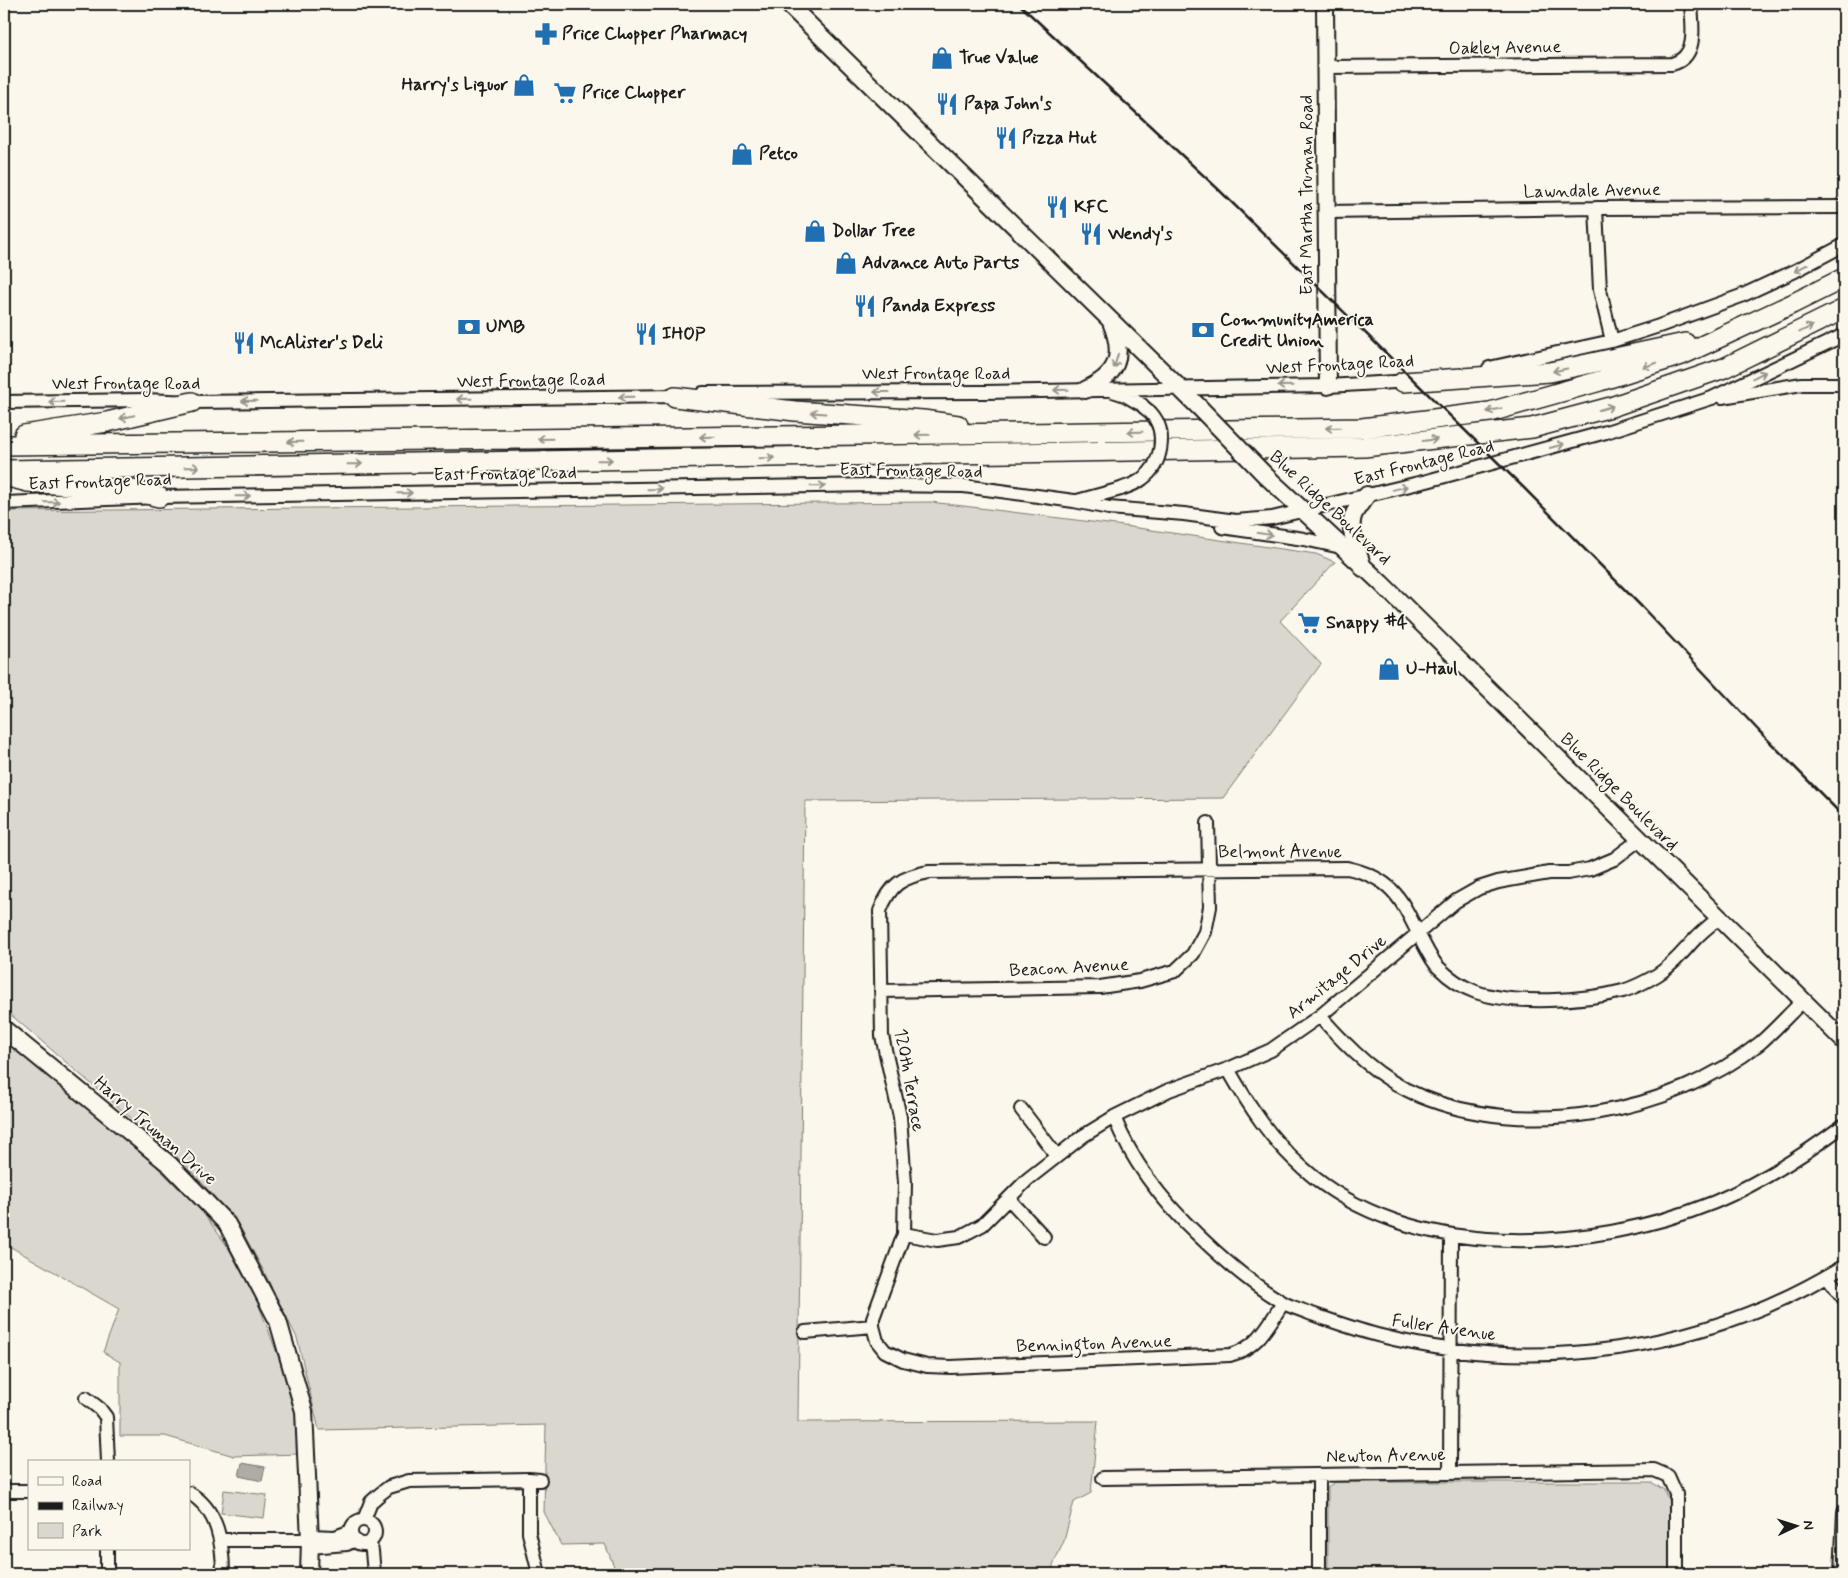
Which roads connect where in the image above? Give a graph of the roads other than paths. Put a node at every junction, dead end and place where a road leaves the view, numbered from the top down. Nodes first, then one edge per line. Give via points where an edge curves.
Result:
1 (788, 4) edge
2 (1325, 4) edge
3 (1691, 4) edge
4 (1326, 67) junction
5 (1844, 207) edge
6 (1596, 208) junction
7 (1334, 212) junction
8 (1844, 245) edge
9 (1844, 278) edge
10 (1844, 309) edge
11 (1109, 318) junction
12 (1728, 334) junction
13 (1844, 335) edge
14 (1612, 341) junction
15 (1403, 382) junction
16 (1844, 384) edge
17 (1328, 386) junction
18 (1180, 387) junction
19 (1107, 389) junction
20 (1085, 390) junction
21 (675, 397) junction
22 (1712, 398) junction
23 (4, 402) edge
24 (192, 402) junction
25 (1023, 434) junction
26 (4, 438) edge
27 (4, 445) edge
28 (4, 470) edge
29 (4, 476) edge
30 (1367, 496) junction
31 (159, 497) junction
32 (1074, 501) junction
33 (4, 503) edge
34 (1302, 511) junction
35 (1184, 514) junction
36 (1341, 547) junction
37 (1363, 568) junction
38 (1208, 823) dead end
39 (1639, 840) junction
40 (1209, 869) junction
41 (936, 872) joint
42 (1719, 918) junction
43 (1418, 933) junction
44 (881, 991) junction
45 (1803, 1001) junction
46 (1320, 1016) junction
47 (4, 1029) edge
48 (1844, 1041) edge
49 (1228, 1069) junction
50 (1021, 1109) dead end
51 (1114, 1118) junction
52 (1844, 1125) edge
53 (1057, 1156) junction
54 (1009, 1199) junction
55 (904, 1234) junction
56 (1451, 1235) junction
57 (1044, 1237) dead end
58 (1844, 1266) edge
59 (1827, 1276) junction
60 (1844, 1299) edge
61 (1283, 1303) junction
62 (873, 1326) junction
63 (805, 1332) dead end
64 (1449, 1349) junction
65 (86, 1398) dead end
66 (108, 1460) edge
67 (1450, 1472) junction
68 (1320, 1474) junction
69 (1103, 1478) dead end
70 (4, 1491) edge
71 (28, 1491) edge
72 (190, 1495) edge
73 (1844, 1512) edge
74 (364, 1520) junction
75 (353, 1536) junction
76 (221, 1540) junction
77 (310, 1541) junction
78 (369, 1542) junction
79 (107, 1550) edge
80 (107, 1574) edge
81 (223, 1574) edge
82 (310, 1574) edge
83 (374, 1574) edge
84 (539, 1574) edge
85 (1319, 1574) edge
86 (1676, 1574) edge
87 (1842, 1574) edge

1 - 11 main road, Blue Ridge Boulevard
2 - 4 main road, East Martha Truman Road
3 - 4 street, Oakley Avenue via 1689,54 1672,64
4 - 7 main road, East Martha Truman Road
5 - 6 street, Lawndale Avenue
6 - 7 street, Lawndale Avenue
6 - 14 street via 1600,290
7 - 17 main road, East Martha Truman Road
8 -> 14 street, West Frontage Road via 1741,296
9 - 12 highway
28 -> 10 highway via 1364,448 1532,428 1611,407 1724,368
11 - 18 main road, Blue Ridge Boulevard
11 -> 20 main road via 1118,349 1117,363 1101,381
12 -> 15 highway via 1550,372
12 -> 25 highway via 1682,355 1490,412 1362,428
22 -> 13 street, East Frontage Road
14 - 15 street, West Frontage Road via 1505,366
15 - 17 street, West Frontage Road
16 - 22 street via 1802,384
17 -> 18 street, West Frontage Road
18 - 19 street, West Frontage Road
18 - 34 main road, Blue Ridge Boulevard, bridge
19 - 20 street, West Frontage Road
19 - 32 street, bridge via 1125,395 1151,413 1158,426 1161,448 1158,460 1141,480 1121,489
20 -> 21 street, West Frontage Road via 738,392
21 -> 24 street, West Frontage Road
25 -> 21 highway via 923,420 794,412
30 -> 22 street, East Frontage Road via 1606,432
24 -> 23 street, West Frontage Road
24 -> 26 highway via 107,422
25 -> 27 highway
29 - 31 highway via 28,482 132,490
30 - 34 street, East Frontage Road
30 - 37 main road via 1352,517 1352,530
31 -> 32 street, East Frontage Road via 881,485 964,486
33 -> 31 street, East Frontage Road
32 - 35 street, East Frontage Road via 1109,508
34 - 35 street, East Frontage Road via 1236,521
34 - 36 main road, Blue Ridge Boulevard
35 -> 36 street via 1205,523
36 - 37 main road, Blue Ridge Boulevard
37 - 39 main road, Blue Ridge Boulevard
38 - 40 street, Beacon Avenue
39 - 42 main road, Blue Ridge Boulevard
39 - 43 street, Armitage Drive via 1614,859 1590,869 1549,873 1479,888 1456,901
40 - 41 street, Belmont Avenue
40 - 43 street, Belmont Avenue via 1344,868 1359,871 1378,879 1394,892
40 - 44 street, Beacon Avenue via 1210,907 1205,932 1193,954 1174,971 1140,981 1100,987
41 - 44 street, 120th Terrace via 911,875 899,882 885,898 880,911
42 - 43 street, Belmont Avenue via 1673,962 1642,983 1606,994 1552,1000 1504,998 1467,988 1438,966
42 - 45 main road, Blue Ridge Boulevard
43 - 46 street, Armitage Drive
44 - 55 street, 120th Terrace via 882,1036 902,1135
45 - 46 street via 1760,1043 1692,1083 1625,1107 1549,1118 1471,1112 1419,1095 1392,1082 1364,1062
45 - 48 main road, Blue Ridge Boulevard
46 - 49 street, Armitage Drive via 1271,1050
47 - 77 main road, Harry Truman Drive via 170,1165 228,1224 278,1321 304,1411
49 - 51 street, Armitage Drive via 1169,1090
49 - 56 street via 1252,1110 1304,1169 1340,1195 1379,1216
50 - 53 street
51 - 53 street, Armitage Drive
51 - 61 street, Fuller Avenue via 1140,1166 1183,1221 1229,1264
52 - 56 street via 1763,1179 1715,1202 1664,1220 1612,1232 1559,1238 1506,1240
53 - 54 street, Armitage Drive
54 - 55 street, Armitage Drive via 982,1225 959,1237 937,1240
54 - 57 street
55 - 62 street, 120th Terrace via 873,1318
56 - 64 street
58 - 59 street, Fuller Avenue
59 - 60 street
59 - 64 street, Fuller Avenue via 1770,1305 1701,1330 1630,1347 1558,1355 1485,1354
61 - 62 street, Bennington Avenue via 1254,1344 1230,1355 927,1366 885,1351 877,1341
61 - 64 street, Fuller Avenue via 1352,1329 1412,1344
62 - 63 street
64 - 67 street
65 - 66 street via 106,1417
67 - 68 street, Newton Avenue
67 - 86 street, Newton Avenue via 1654,1470 1668,1476 1676,1494
68 - 69 street, Newton Avenue
68 - 85 street
70 - 71 street
72 - 76 street via 211,1514
73 - 87 street
74 - 75 street via 354,1524
74 - 78 street via 375,1529
74 - 84 street via 371,1502 380,1494 409,1481 534,1480 529,1533
75 - 77 street via 347,1544
75 - 78 street via 360,1544
76 - 77 street
76 - 81 street
77 - 82 main road, Harry Truman Drive
78 - 83 street
79 - 80 street

